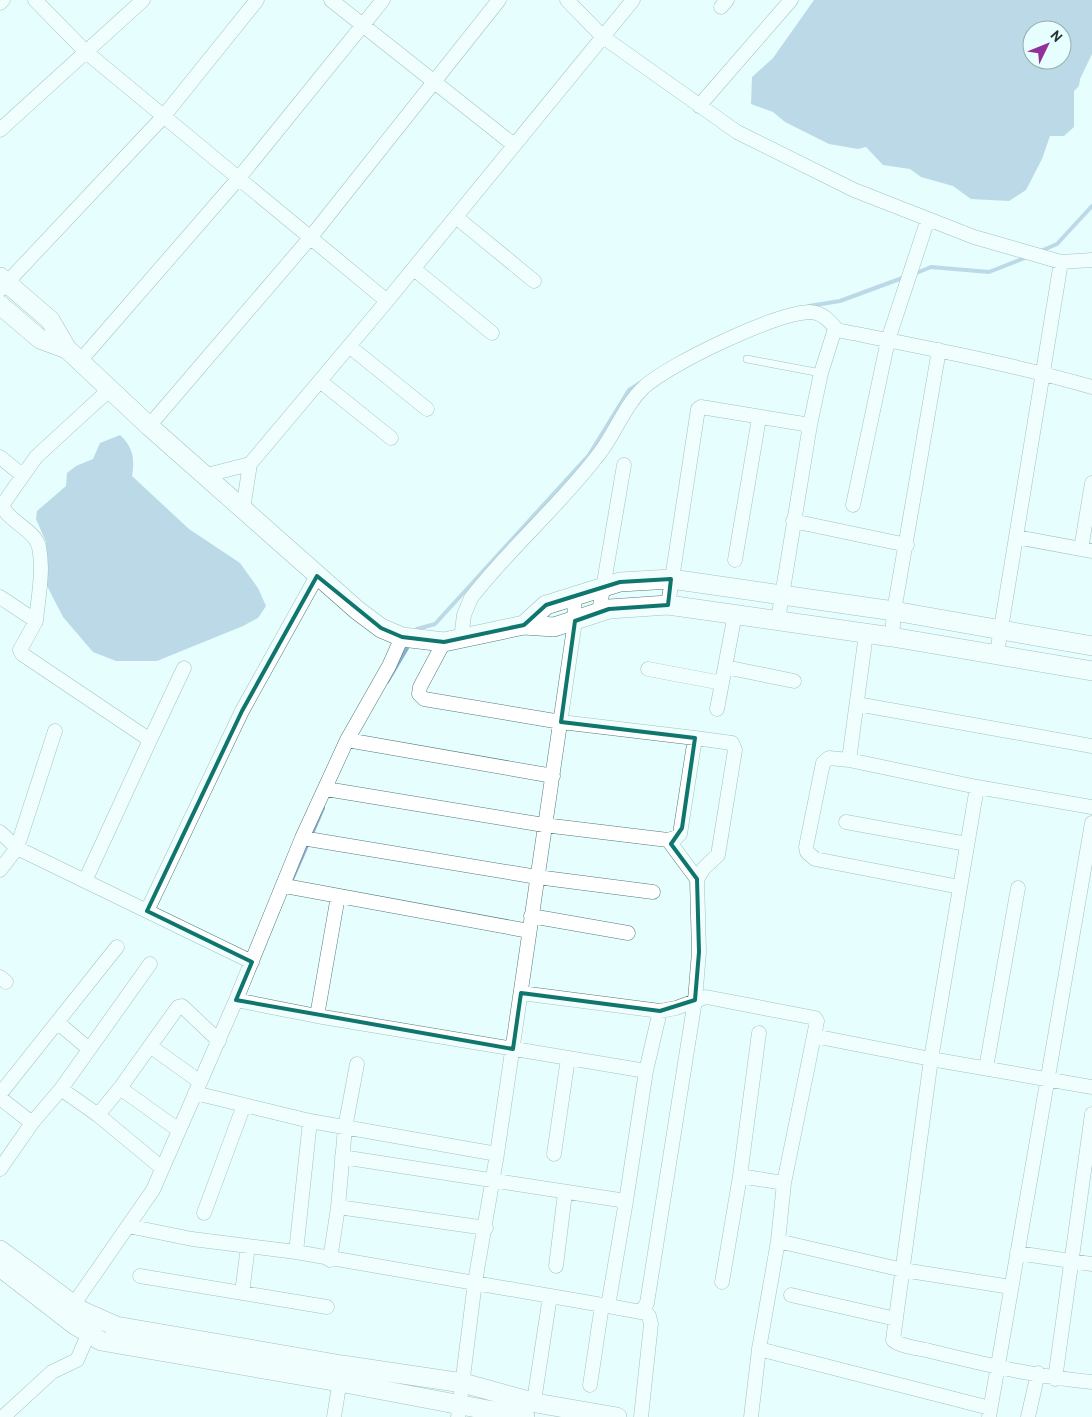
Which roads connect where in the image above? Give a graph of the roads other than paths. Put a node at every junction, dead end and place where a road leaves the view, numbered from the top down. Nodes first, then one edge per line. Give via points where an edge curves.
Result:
1 (3, 0) edge
2 (35, 0) edge
3 (143, 0) edge
4 (258, 0) edge
5 (331, 0) edge
6 (383, 0) edge
7 (499, 0) edge
8 (567, 0) edge
9 (633, 0) edge
10 (791, 0) edge
11 (0, 3) edge
12 (362, 26) junction
13 (603, 37) junction
14 (86, 52) junction
15 (435, 81) junction
16 (699, 106) junction
17 (163, 117) junction
18 (0, 130) edge
19 (514, 146) junction
20 (238, 179) junction
21 (456, 217) junction
22 (928, 219) junction
23 (310, 238) junction
24 (1091, 259) edge
25 (1061, 262) junction
26 (414, 269) junction
27 (534, 281) dead end
28 (2, 283) edge
29 (387, 301) junction
30 (0, 304) edge
31 (837, 330) junction
32 (492, 333) dead end
33 (888, 340) junction
34 (349, 346) junction
35 (939, 350) junction
36 (73, 355) junction
37 (747, 359) dead end
38 (821, 373) junction
39 (1042, 373) junction
40 (320, 381) junction
41 (1092, 388) edge
42 (110, 389) junction
43 (427, 409) dead end
44 (759, 418) junction
45 (810, 425) junction
46 (149, 426) junction
47 (391, 438) dead end
48 (0, 457) edge
49 (250, 464) junction
50 (624, 465) dead end
51 (22, 475) junction
52 (207, 476) junction
53 (1092, 483) edge
54 (853, 505) dead end
55 (243, 509) junction
56 (793, 521) junction
57 (1016, 537) junction
58 (907, 545) junction
59 (1086, 550) edge
60 (735, 560) dead end
61 (317, 576) junction
62 (671, 579) junction
63 (602, 588) junction
64 (782, 594) junction
65 (0, 597) edge
66 (574, 597) junction
67 (668, 605) junction
68 (894, 611) junction
69 (599, 612) junction
70 (735, 614) junction
71 (778, 620) junction
72 (36, 621) junction
73 (576, 621) junction
74 (524, 625) junction
75 (1002, 629) junction
76 (866, 634) junction
77 (892, 637) junction
78 (405, 638) junction
79 (449, 641) junction
80 (1092, 646) edge
81 (997, 654) junction
82 (725, 666) junction
83 (184, 668) dead end
84 (648, 670) dead end
85 (1092, 671) edge
86 (794, 681) dead end
87 (722, 683) junction
88 (857, 704) junction
89 (717, 709) dead end
90 (561, 722) junction
91 (55, 731) dead end
92 (695, 738) junction
93 (150, 740) junction
94 (347, 740) junction
95 (1092, 746) edge
96 (849, 760) junction
97 (553, 776) junction
98 (978, 787) junction
99 (326, 789) junction
100 (1092, 808) edge
101 (846, 822) dead end
102 (1092, 823) edge
103 (544, 825) junction
104 (0, 832) edge
105 (302, 838) junction
106 (668, 840) junction
107 (967, 844) junction
108 (17, 848) junction
109 (0, 870) edge
110 (537, 877) junction
111 (697, 879) junction
112 (85, 882) junction
113 (285, 886) junction
114 (960, 887) junction
115 (1018, 888) dead end
116 (653, 892) dead end
117 (338, 896) junction
118 (146, 911) junction
119 (531, 916) junction
120 (529, 931) junction
121 (628, 933) dead end
122 (117, 947) dead end
123 (252, 962) junction
124 (150, 964) dead end
125 (521, 993) junction
126 (236, 1000) junction
127 (695, 1000) junction
128 (660, 1011) junction
129 (317, 1016) junction
130 (57, 1022) junction
131 (759, 1033) dead end
132 (814, 1036) junction
133 (219, 1040) junction
134 (150, 1046) junction
135 (89, 1049) junction
136 (513, 1049) junction
137 (568, 1058) junction
138 (931, 1059) junction
139 (357, 1064) dead end
140 (986, 1068) junction
141 (646, 1071) junction
142 (1048, 1078) junction
143 (196, 1079) dead end
144 (1092, 1087) edge
145 (120, 1088) junction
146 (61, 1089) junction
147 (195, 1093) junction
148 (0, 1094) edge
149 (0, 1098) edge
150 (244, 1105) junction
151 (1092, 1114) edge
152 (98, 1115) junction
153 (310, 1121) junction
154 (32, 1123) junction
155 (173, 1126) dead end
156 (345, 1128) junction
157 (497, 1154) junction
158 (554, 1154) dead end
159 (342, 1157) junction
160 (162, 1168) junction
161 (0, 1169) edge
162 (740, 1176) junction
163 (492, 1182) junction
164 (784, 1183) junction
165 (565, 1192) junction
166 (626, 1201) junction
167 (338, 1207) junction
168 (204, 1213) dead end
169 (128, 1226) junction
170 (486, 1228) junction
171 (778, 1241) junction
172 (248, 1246) junction
173 (0, 1250) edge
174 (296, 1252) junction
175 (1017, 1254) junction
176 (330, 1260) junction
177 (1072, 1262) junction
178 (1092, 1264) edge
179 (556, 1266) dead end
180 (0, 1267) edge
181 (903, 1270) junction
182 (140, 1276) dead end
183 (474, 1282) junction
184 (722, 1282) dead end
185 (1012, 1287) junction
186 (242, 1293) junction
187 (790, 1295) dead end
188 (550, 1296) junction
189 (605, 1306) junction
190 (327, 1307) dead end
191 (69, 1311) junction
192 (644, 1311) junction
193 (896, 1319) junction
194 (88, 1335) junction
195 (759, 1349) junction
196 (997, 1368) junction
197 (341, 1373) junction
198 (1038, 1373) junction
199 (1055, 1379) junction
200 (1092, 1382) edge
201 (463, 1383) junction
202 (590, 1385) dead end
203 (530, 1409) edge
204 (459, 1411) edge
205 (989, 1413) edge
206 (3, 1417) edge
207 (334, 1417) edge
208 (617, 1417) edge
209 (641, 1417) edge
210 (751, 1417) edge
211 (1028, 1417) edge

1 - 11 street
2 - 14 street
3 - 14 street
4 - 17 street
5 - 12 street
6 - 12 street
7 - 15 street
8 - 13 street
9 - 13 street
10 - 16 street
12 - 15 street
12 - 20 street
13 - 16 street
13 - 19 street
14 - 17 street
14 - 18 street
15 - 19 street
15 - 23 street
16 - 22 street via 737,132 795,162
17 - 20 street
17 - 28 street
19 - 21 street
20 - 23 street
20 - 36 street
21 - 26 street
21 - 27 street
22 - 25 street via 974,237
22 - 33 street
23 - 29 street
23 - 46 street
24 - 25 street
25 - 39 street
26 - 29 street
26 - 32 street
28 - 36 street via 50,320
29 - 34 street
30 - 36 street via 40,339
31 - 33 street
31 - 38 street via 832,334
31 - 79 street via 830,320 810,312 784,318 704,351 646,386 632,401 594,462 471,598
33 - 35 street
33 - 54 street
34 - 40 street
34 - 43 street
35 - 39 street
35 - 58 street
36 - 42 street
37 - 38 lane
38 - 45 street
39 - 41 street
39 - 57 street
40 - 47 street
40 - 49 street
42 - 46 street
42 - 51 street
44 - 45 street
44 - 60 street
44 - 62 street via 701,407 697,412
45 - 56 street
46 - 52 street
48 - 51 street
49 - 52 street
49 - 55 street
50 - 63 street
51 - 72 street via 3,508 34,537 39,547
52 - 55 street
53 - 59 street
55 - 61 street
56 - 58 street
56 - 64 street
57 - 59 street
57 - 75 street
58 - 68 street
61 - 78 street via 381,628
61 - 118 street via 242,712
62 - 63 street via 620,582
62 - 64 street
62 - 67 street
63 - 66 street
63 - 69 street
64 - 68 street
64 - 71 street
65 - 72 street
66 - 73 street
66 - 74 street via 546,606
67 - 69 street
67 - 70 street
68 - 75 street
68 - 77 street
69 - 73 street
70 - 71 street
70 - 82 street
71 - 76 street
72 - 93 street via 20,650 22,654
73 - 74 street via 554,627
73 - 90 street
74 - 79 street
75 - 80 street
75 - 81 street
76 - 77 street
76 - 88 street
77 - 81 street
78 - 79 street
78 - 94 street
79 - 90 street via 420,687 420,697
81 - 85 street
82 - 86 street
82 - 87 street
83 - 93 street
84 - 87 street
87 - 89 street
88 - 95 street
88 - 96 street
90 - 92 street
90 - 97 street
91 - 108 street
92 - 106 street via 682,828 677,838
92 - 111 street via 732,743 735,750 718,855
93 - 112 street
94 - 97 street
94 - 99 street
96 - 98 street
96 - 114 street via 829,758 823,763 806,847 810,856
97 - 103 street
98 - 100 street
98 - 107 street
99 - 103 street
99 - 105 street
101 - 107 street
102 - 142 street
103 - 106 street
103 - 110 street
104 - 108 street
105 - 110 street
105 - 113 street
106 - 111 street
107 - 114 street
108 - 109 street
108 - 112 street
110 - 116 street
110 - 119 street
111 - 127 street via 699,952
112 - 118 street
113 - 117 street
113 - 123 street
114 - 138 street
115 - 140 street
117 - 120 street
117 - 129 street
118 - 123 street
119 - 120 street
119 - 121 street
120 - 125 street
122 - 130 street
123 - 126 street
124 - 135 street
125 - 128 street
125 - 136 street
126 - 129 street
126 - 133 street
127 - 128 street
127 - 132 street via 706,997 812,1016 817,1021
127 - 192 street
128 - 141 street
129 - 136 street
130 - 135 street
130 - 148 street
131 - 162 street
132 - 138 street
132 - 164 street
133 - 134 street via 179,1006
133 - 147 street
134 - 143 street
134 - 145 street
135 - 146 street
136 - 137 street
136 - 157 street
137 - 141 street
137 - 158 street
138 - 140 street
138 - 181 street
139 - 156 street
140 - 142 street
141 - 166 street
142 - 144 street
142 - 175 street
145 - 152 street
145 - 155 street
146 - 152 street
146 - 154 street
147 - 150 street
147 - 160 street
149 - 154 street
150 - 153 street
150 - 168 street
151 - 177 street
152 - 160 street
153 - 156 street
153 - 174 street
154 - 161 street
156 - 157 street
156 - 159 street
157 - 163 street
159 - 163 street
159 - 167 street
160 - 169 street via 153,1190
162 - 164 street
162 - 184 street
163 - 165 street
163 - 170 street
164 - 171 street
165 - 166 street
165 - 179 street
166 - 189 street
167 - 170 street
167 - 176 street
169 - 172 street
169 - 191 street
170 - 183 street
171 - 181 street
171 - 195 street
172 - 174 street
172 - 186 street
173 - 191 street
174 - 176 street
175 - 177 street
175 - 185 street
176 - 183 street
177 - 178 street
177 - 199 street
180 - 191 street
181 - 185 street
181 - 193 street
182 - 186 street
183 - 188 street
183 - 201 street
185 - 196 street
186 - 190 street
187 - 193 street
188 - 189 street
188 - 203 street
189 - 192 street
189 - 202 street
191 - 194 street
191 - 197 street via 116,1326
192 - 209 street via 651,1324
193 - 196 street via 893,1340 896,1343
194 - 197 street via 101,1340
194 - 206 street via 77,1360 52,1372
195 - 205 street
195 - 210 street
196 - 198 street
196 - 205 street
197 - 201 street
197 - 204 street
197 - 207 street
198 - 199 street
198 - 211 street
199 - 200 street
201 - 203 street
201 - 204 street
203 - 204 street
203 - 208 street

